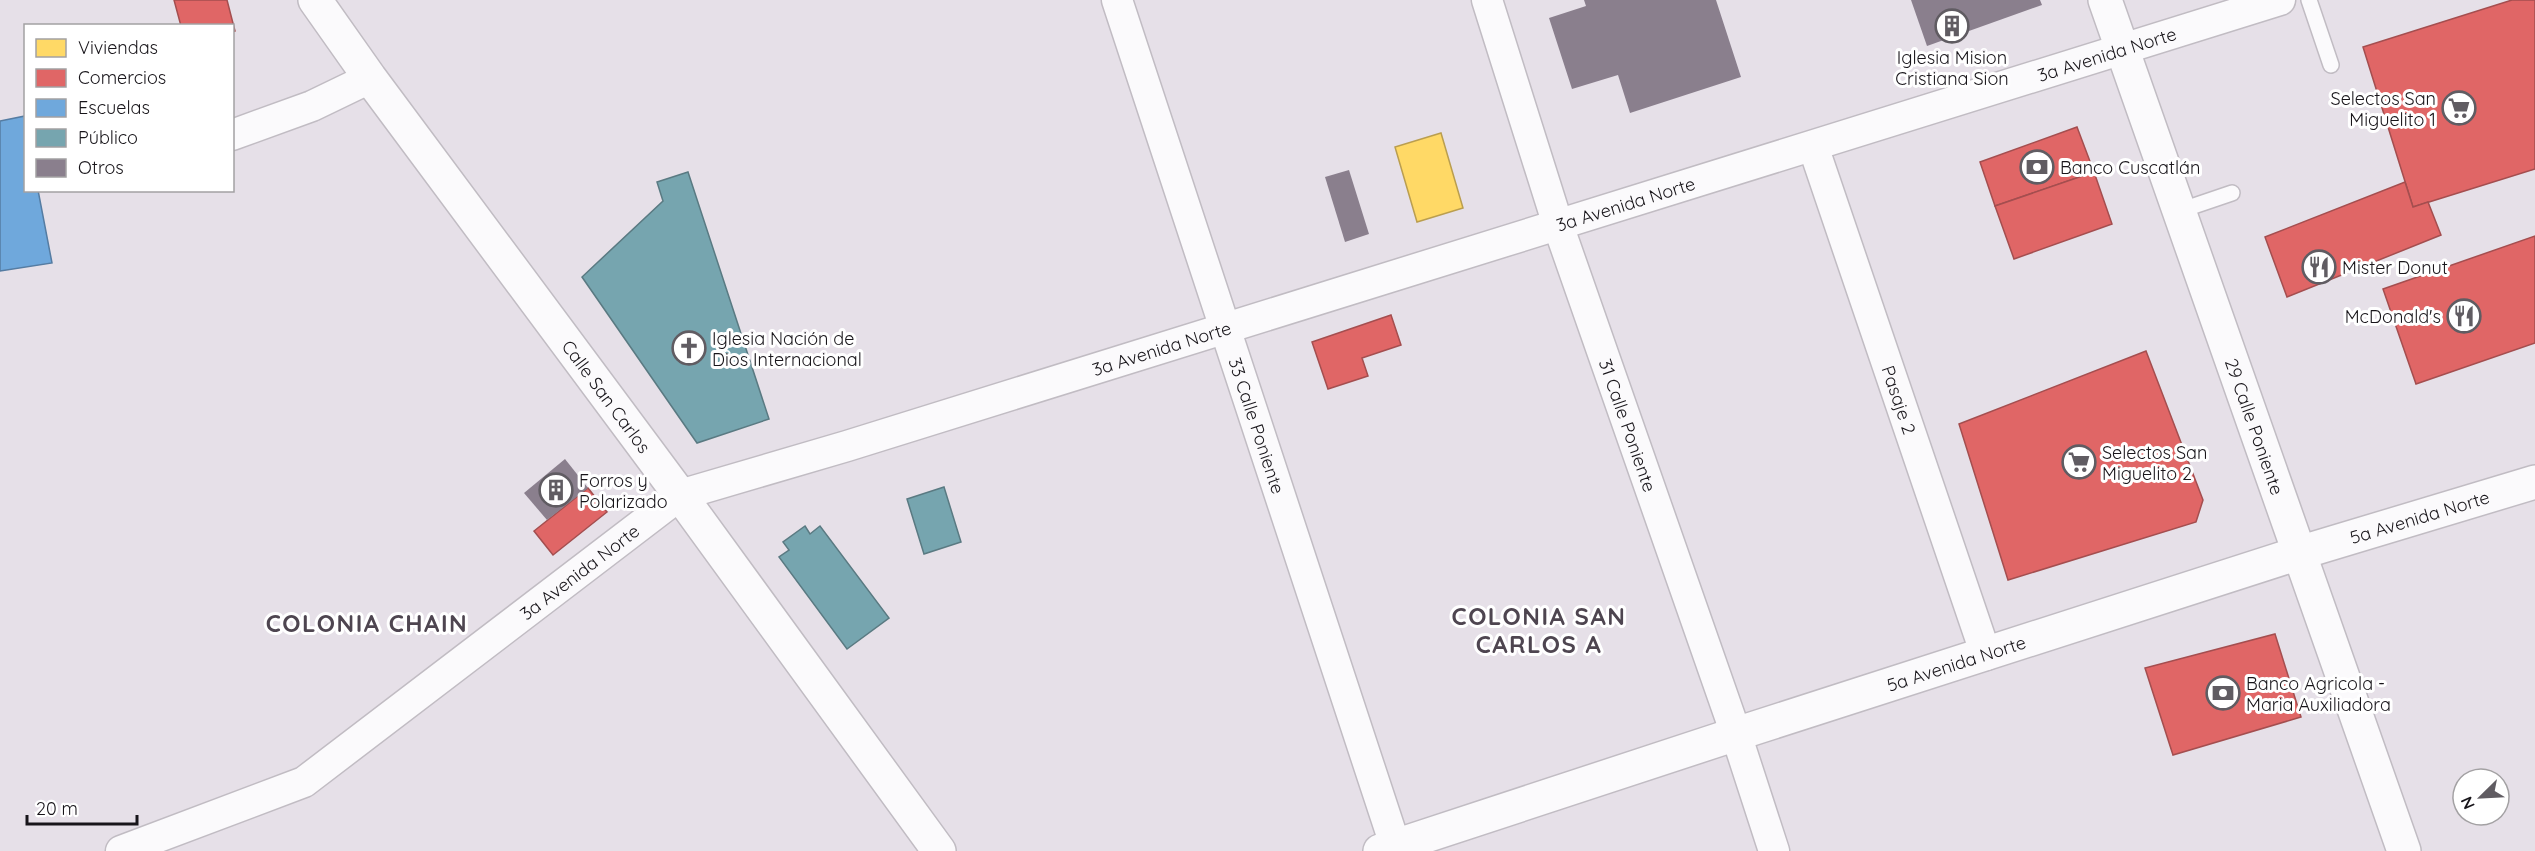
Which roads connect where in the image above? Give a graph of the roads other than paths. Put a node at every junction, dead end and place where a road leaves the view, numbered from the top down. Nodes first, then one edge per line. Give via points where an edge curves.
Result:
1 (315, 0) edge
2 (1117, 0) edge
3 (1487, 0) edge
4 (2105, 0) edge
5 (2280, 0) edge
6 (2309, 0) edge
7 (2122, 49) junction
8 (2331, 65) dead end
9 (370, 78) junction
10 (234, 134) edge
11 (1813, 146) junction
12 (2232, 194) dead end
13 (2179, 211) junction
14 (1557, 225) junction
15 (1224, 329) junction
16 (2535, 482) edge
17 (680, 495) junction
18 (2299, 553) junction
19 (1986, 655) junction
20 (1736, 734) junction
21 (1391, 849) edge
22 (122, 851) edge
23 (939, 851) edge
24 (1774, 851) edge
25 (2404, 851) edge

1 - 9 street, Calle San Carlos
2 - 15 street, 33 Calle Poniente
3 - 14 street, 31 Calle Poniente
4 - 7 street, 29 Calle Poniente
5 - 7 street, 3a Avenida Norte
6 - 8 lane
7 - 11 street, 3a Avenida Norte
7 - 13 street, 29 Calle Poniente
9 - 10 street via 312,106
9 - 17 street, Calle San Carlos
11 - 14 street, 3a Avenida Norte
11 - 19 street, Pasaje 2
12 - 13 lane
13 - 18 street, 29 Calle Poniente
14 - 15 street, 3a Avenida Norte
14 - 20 street, 31 Calle Poniente
15 - 17 street, 3a Avenida Norte
15 - 21 street, 33 Calle Poniente
16 - 18 street, 5a Avenida Norte
17 - 22 street, 3a Avenida Norte via 304,782
17 - 23 street, Calle San Carlos
18 - 19 street, 5a Avenida Norte
18 - 25 street, 29 Calle Poniente
19 - 20 street, 5a Avenida Norte
20 - 21 street, 5a Avenida Norte
20 - 24 street, 31 Calle Poniente

